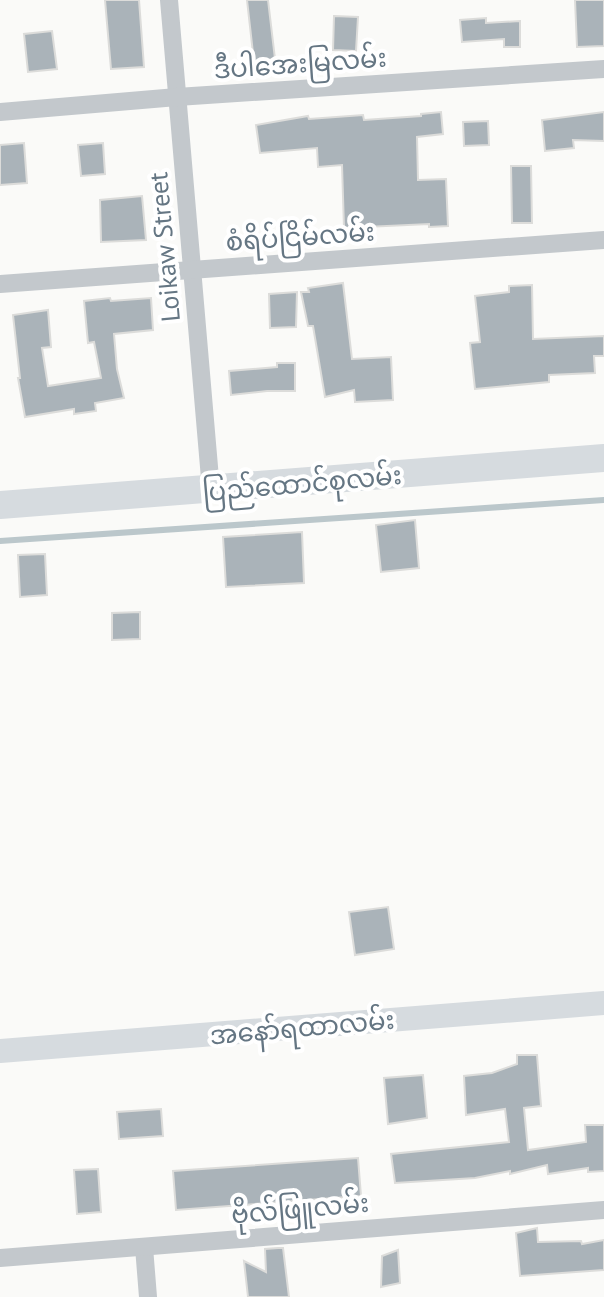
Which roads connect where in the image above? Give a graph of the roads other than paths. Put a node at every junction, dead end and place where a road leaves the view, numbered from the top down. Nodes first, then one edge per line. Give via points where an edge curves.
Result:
1 (169, 0) edge
2 (604, 69) edge
3 (177, 97) junction
4 (0, 112) edge
5 (604, 240) edge
6 (193, 270) junction
7 (0, 284) edge
8 (604, 458) edge
9 (211, 490) junction
10 (0, 505) edge
11 (604, 1003) edge
12 (0, 1051) edge
13 (604, 1210) edge
14 (144, 1247) junction
15 (0, 1258) edge
16 (148, 1297) edge

1 - 3 street, Loikaw Street
2 - 3 street, ဒီပါအေးမြလမ်း
3 - 4 street, ဒီပါအေးမြလမ်း
3 - 6 street, Loikaw Street
5 - 6 street, စံရိပ်ငြိမ်လမ်း
6 - 7 street, စံရိပ်ငြိမ်လမ်း
6 - 9 street, Loikaw Street
8 - 9 main road, ပြည်ထောင်စုလမ်း
9 - 10 main road, ပြည်ထောင်စုလမ်း
11 - 12 main road, အနော်ရထာလမ်း
13 - 14 street, ဗိုလ်ဖြူလမ်း
14 - 15 street, ဗိုလ်ဖြူလမ်း
14 - 16 street

